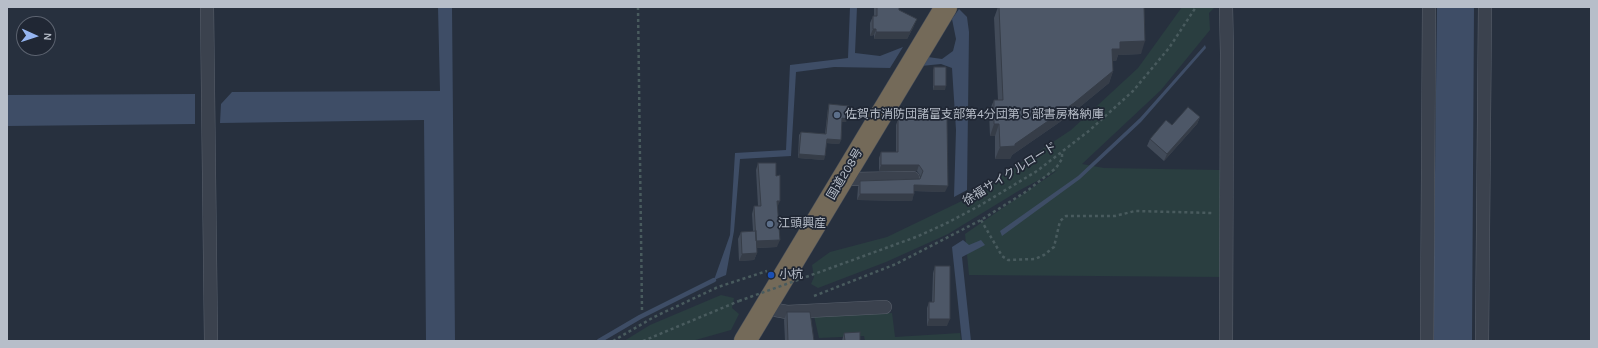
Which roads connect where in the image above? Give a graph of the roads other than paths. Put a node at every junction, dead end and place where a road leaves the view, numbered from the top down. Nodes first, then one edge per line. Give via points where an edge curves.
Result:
1 (207, 7) edge
2 (946, 7) edge
3 (1226, 7) edge
4 (1429, 7) edge
5 (1484, 7) edge
6 (845, 175) junction
7 (913, 178) edge
8 (767, 305) junction
9 (885, 307) dead end
10 (211, 341) edge
11 (745, 341) edge
12 (1226, 341) edge
13 (1427, 341) edge
14 (1482, 341) edge

1 - 10 street
2 - 6 highway, 国道208号
3 - 12 street
4 - 13 street
5 - 14 street
6 - 7 street via 853,179
6 - 8 highway, 国道208号
8 - 9 street via 787,312
8 - 11 highway, 国道208号

